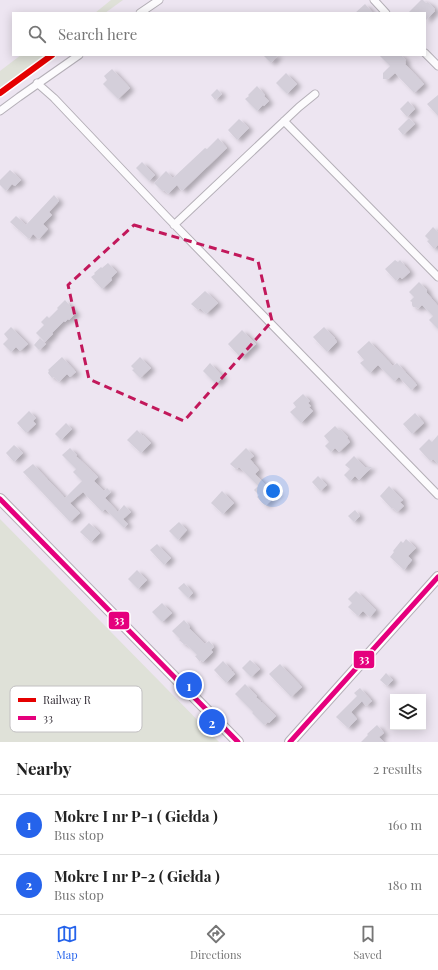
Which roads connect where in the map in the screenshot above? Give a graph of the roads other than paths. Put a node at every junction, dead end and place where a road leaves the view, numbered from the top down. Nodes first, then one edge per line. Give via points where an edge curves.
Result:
1 (159, 0) edge
2 (374, 0) edge
3 (141, 12) edge
4 (385, 12) edge
5 (426, 54) edge
6 (78, 56) edge
7 (438, 66) edge
8 (37, 83) junction
9 (315, 94) dead end
10 (0, 111) edge
11 (284, 121) junction
12 (174, 225) junction
13 (438, 277) edge
14 (438, 495) edge
15 (0, 499) edge
16 (438, 577) edge
17 (238, 742) edge
18 (290, 742) edge

1 - 3 street
2 - 4 street
5 - 7 street
6 - 8 street
8 - 10 street
8 - 12 street
9 - 11 street
11 - 12 street
11 - 13 street
12 - 14 street
15 - 17 street
16 - 18 street

